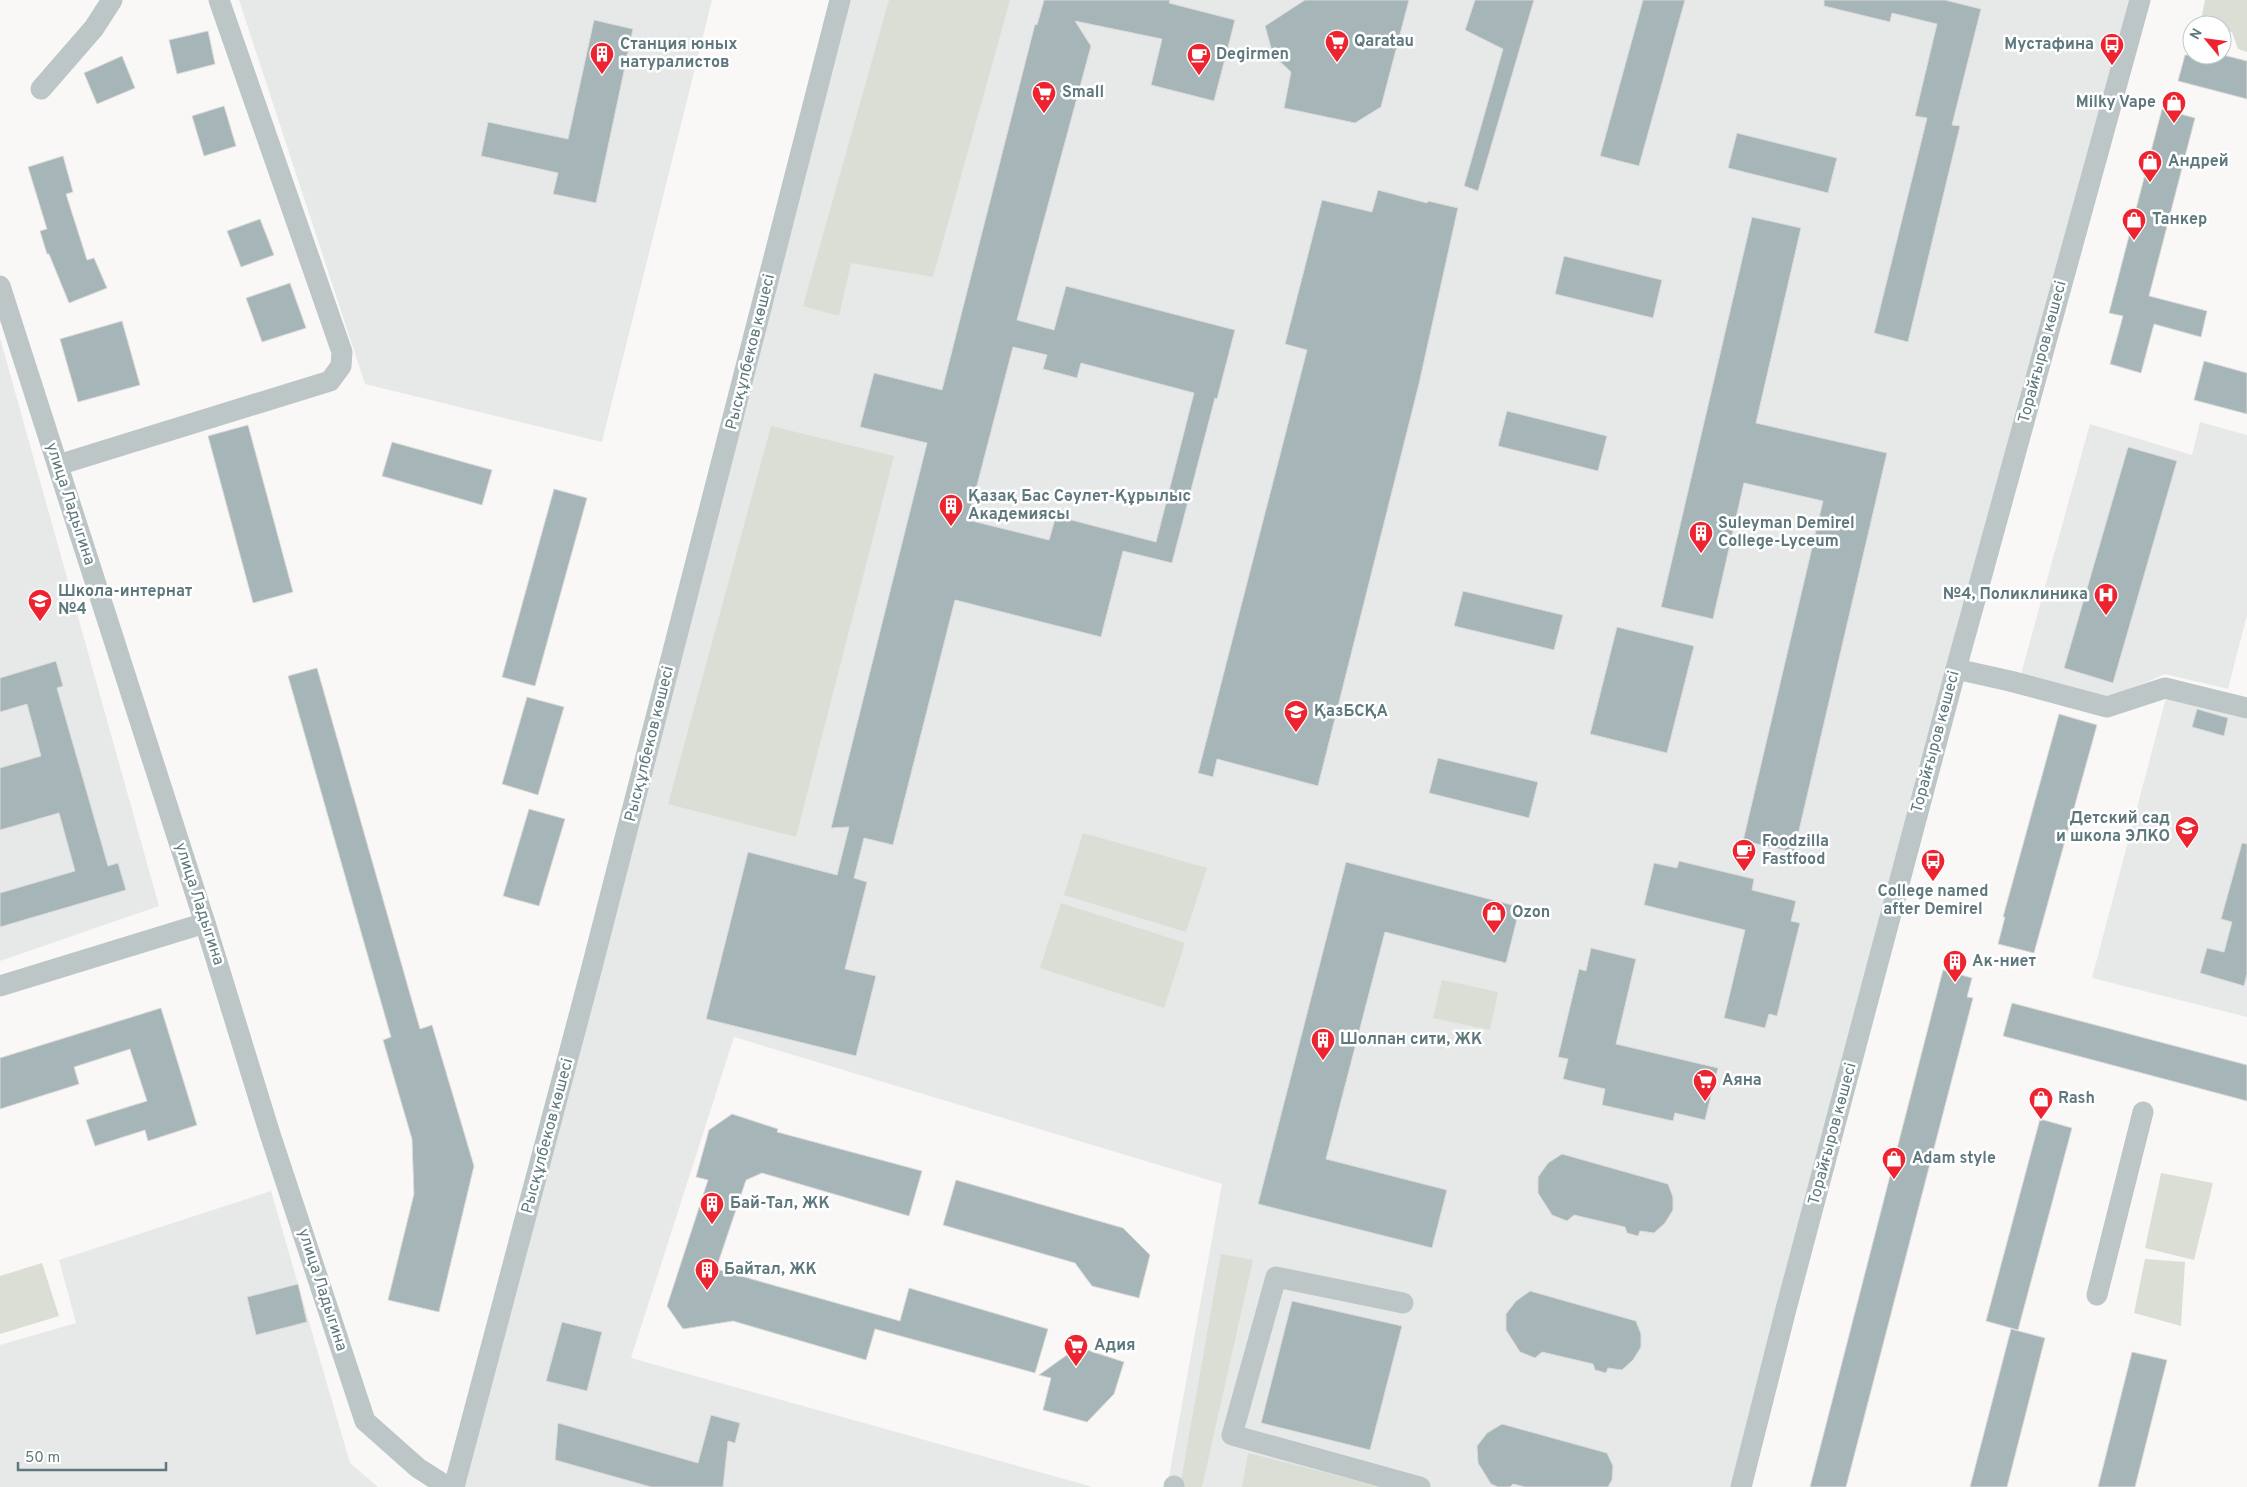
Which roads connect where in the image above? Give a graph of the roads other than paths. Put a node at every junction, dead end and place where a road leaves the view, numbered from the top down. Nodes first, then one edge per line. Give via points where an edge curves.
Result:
1 (112, 0) edge
2 (219, 0) edge
3 (840, 0) edge
4 (2140, 0) edge
5 (40, 88) dead end
6 (0, 286) edge
7 (58, 465) junction
8 (1956, 669) junction
9 (2247, 708) edge
10 (205, 923) junction
11 (0, 986) edge
12 (2143, 1112) dead end
13 (2097, 1295) dead end
14 (1403, 1303) dead end
15 (448, 1487) edge
16 (454, 1487) edge
17 (1420, 1487) edge
18 (1741, 1487) edge

1 - 5 street via 94,28
2 - 7 street via 342,352 341,366 330,380
3 - 16 street, Рысқұлбеков көшесі via 595,958
4 - 8 street, Торайғыров көшесі
6 - 7 street, улица Ладыгина
7 - 10 street, улица Ладыгина
8 - 9 street via 2107,707 2165,688
8 - 18 street, Торайғыров көшесі
10 - 11 street
10 - 15 street, улица Ладыгина via 270,1134 365,1421 418,1468
12 - 13 street
14 - 17 street via 1276,1277 1232,1435

